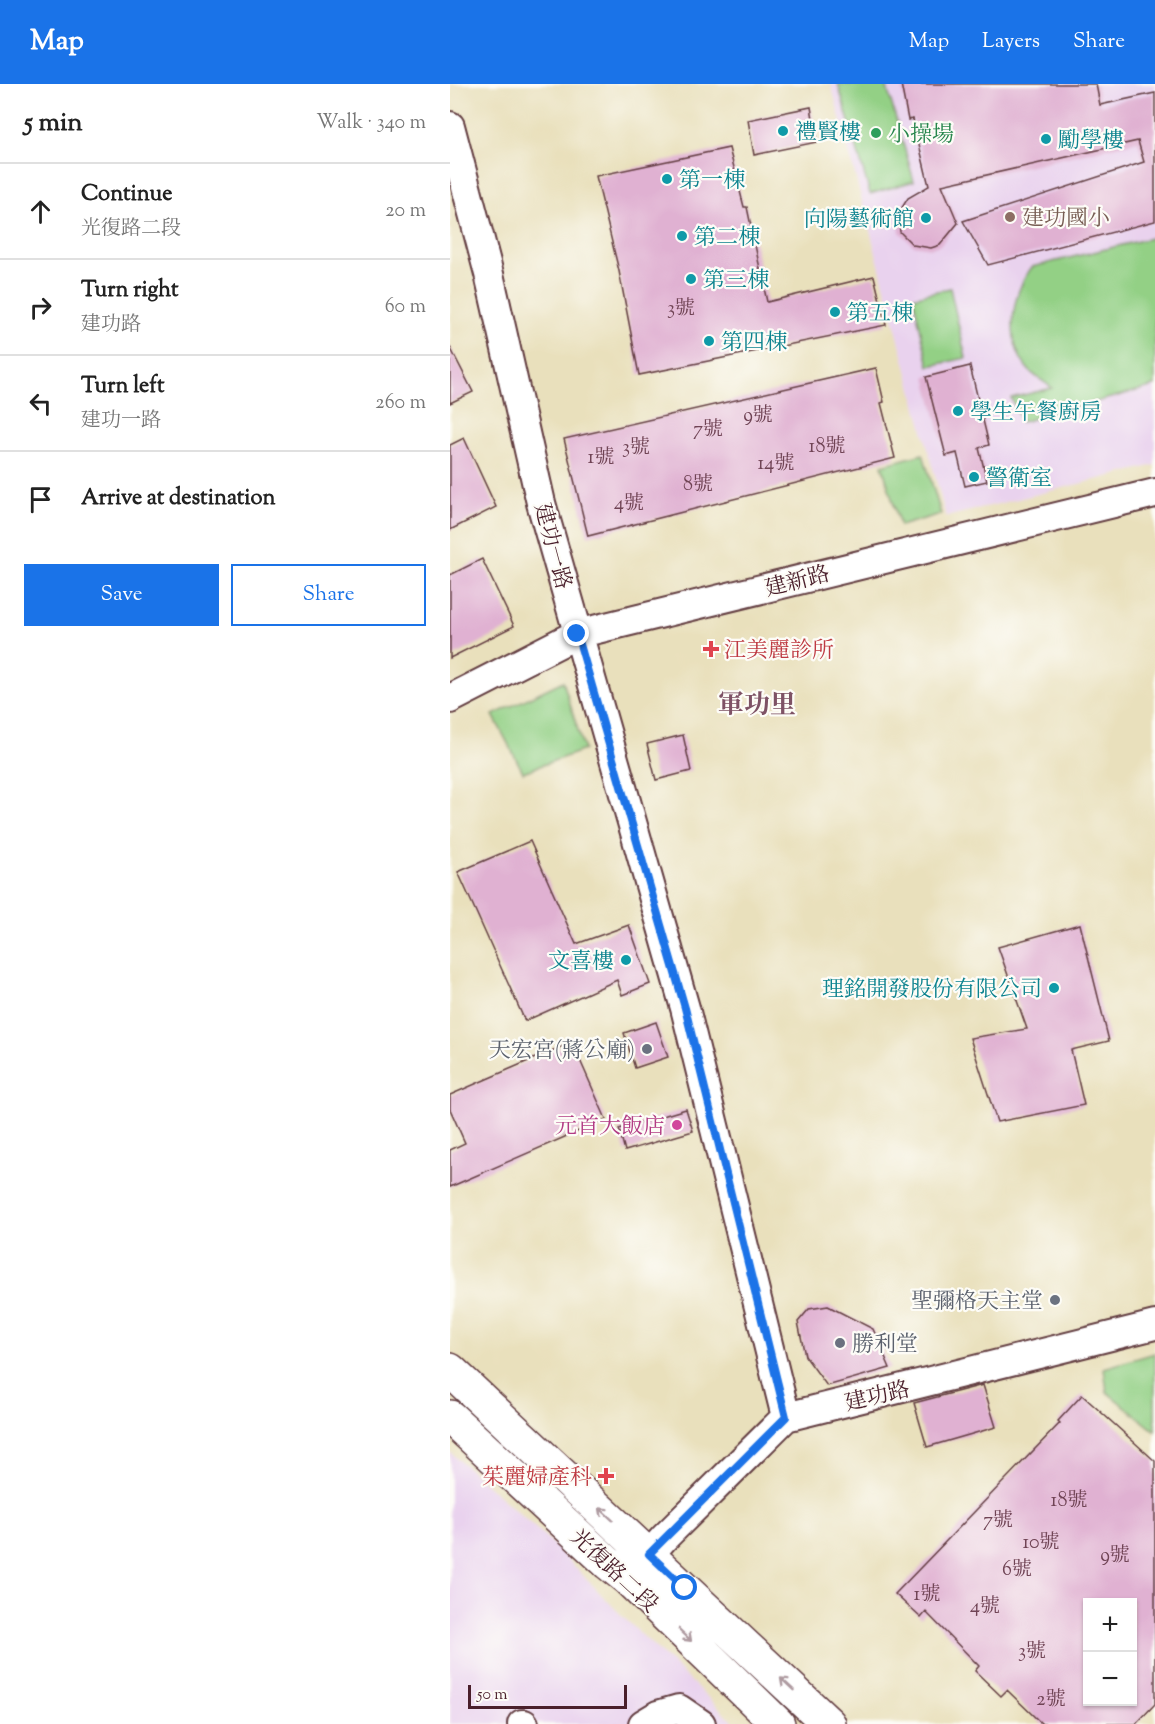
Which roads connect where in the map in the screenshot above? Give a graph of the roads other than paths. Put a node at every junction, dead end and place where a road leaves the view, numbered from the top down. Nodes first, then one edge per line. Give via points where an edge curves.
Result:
1 (450, 126) edge
2 (1155, 493) edge
3 (577, 634) junction
4 (450, 699) edge
5 (1155, 1325) edge
6 (450, 1370) edge
7 (450, 1417) edge
8 (786, 1417) junction
9 (649, 1554) junction
10 (628, 1579) junction
11 (643, 1724) edge
12 (701, 1724) edge
13 (778, 1724) edge
14 (829, 1724) edge

1 - 3 street, 建功一路
2 - 3 street, 建新路
3 - 4 street, 建新路
3 - 8 street, 建功一路 via 685,1008
5 - 8 street, 建功路
9 -> 6 main road, 光復路二段
7 - 10 main road, 光復路二段
8 - 9 street
9 - 10 street
14 -> 9 main road, 光復路二段
10 -> 13 main road, 光復路二段
11 - 12 street via 679,1709

